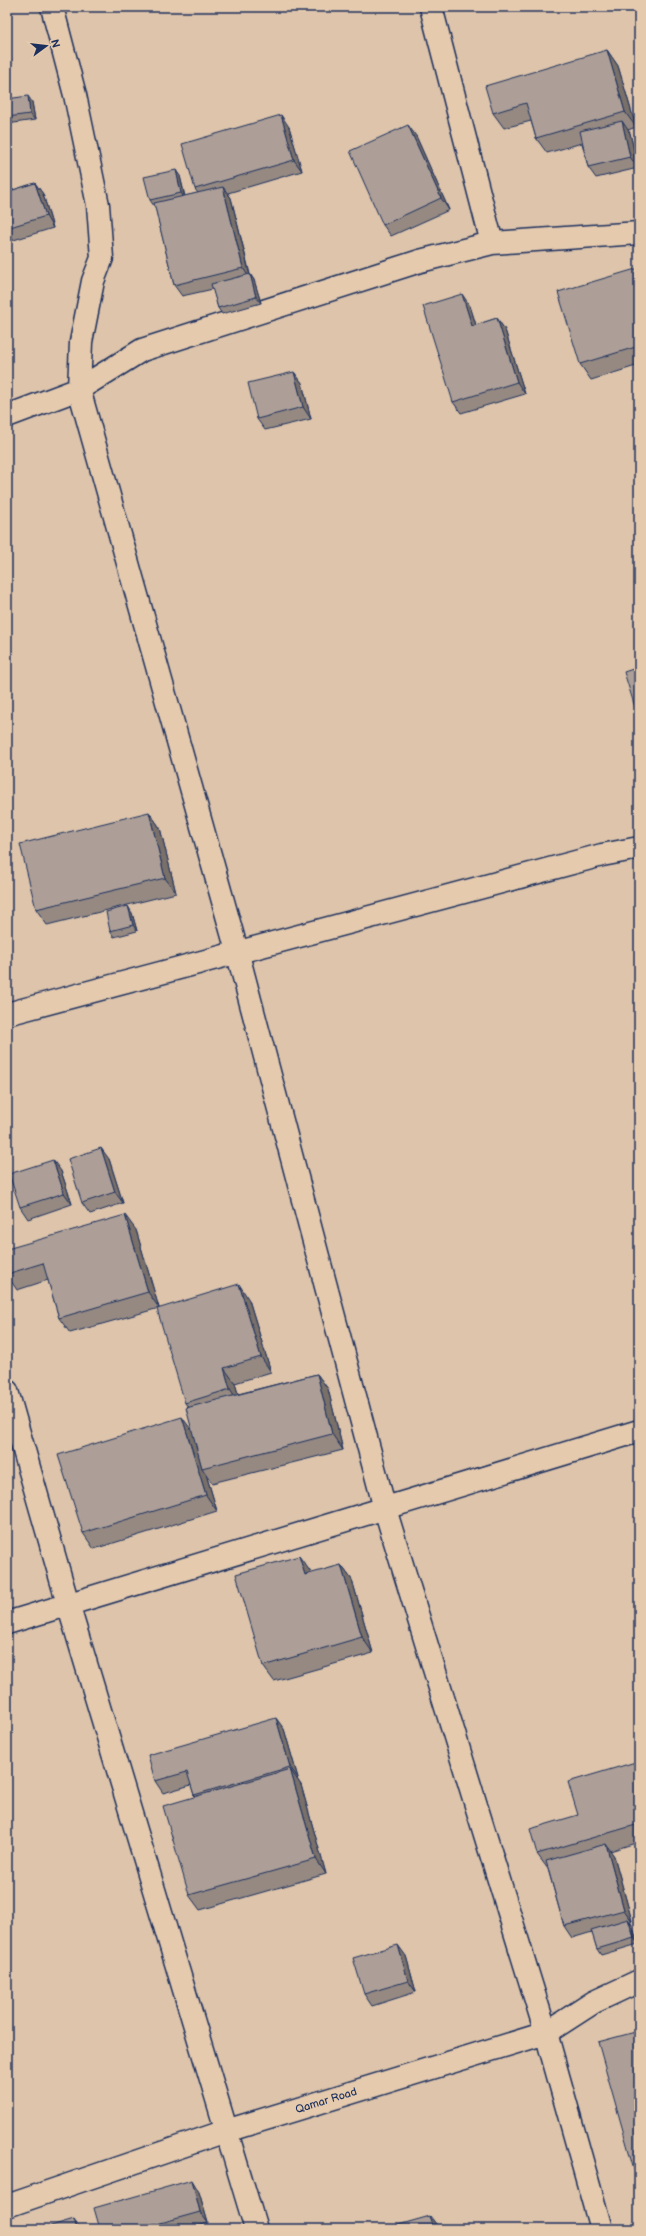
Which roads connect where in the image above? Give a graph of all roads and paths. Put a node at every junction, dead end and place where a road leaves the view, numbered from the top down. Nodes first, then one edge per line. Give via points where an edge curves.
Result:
1 (52, 7) edge
2 (431, 7) edge
3 (639, 233) edge
4 (492, 242) junction
5 (79, 389) junction
6 (7, 416) edge
7 (639, 848) edge
8 (237, 952) junction
9 (7, 1014) edge
10 (7, 1391) edge
11 (639, 1431) edge
12 (385, 1509) junction
13 (68, 1604) junction
14 (7, 1623) edge
15 (639, 1981) edge
16 (546, 2033) junction
17 (226, 2131) junction
18 (7, 2206) edge
19 (256, 2229) edge
20 (601, 2229) edge

1 - 5 street via 75,95 98,205 102,258 93,281 81,342
2 - 4 street
3 - 4 street
4 - 5 street via 420,261 142,350
5 - 6 street
5 - 8 street
7 - 8 street
8 - 9 street
8 - 12 street
10 - 13 street
11 - 12 street
12 - 13 street
12 - 16 street
13 - 14 street
13 - 17 street
15 - 16 street, Qamar Road via 594,2002
16 - 17 street, Qamar Road
16 - 20 street
17 - 18 street, Qamar Road
17 - 19 street

